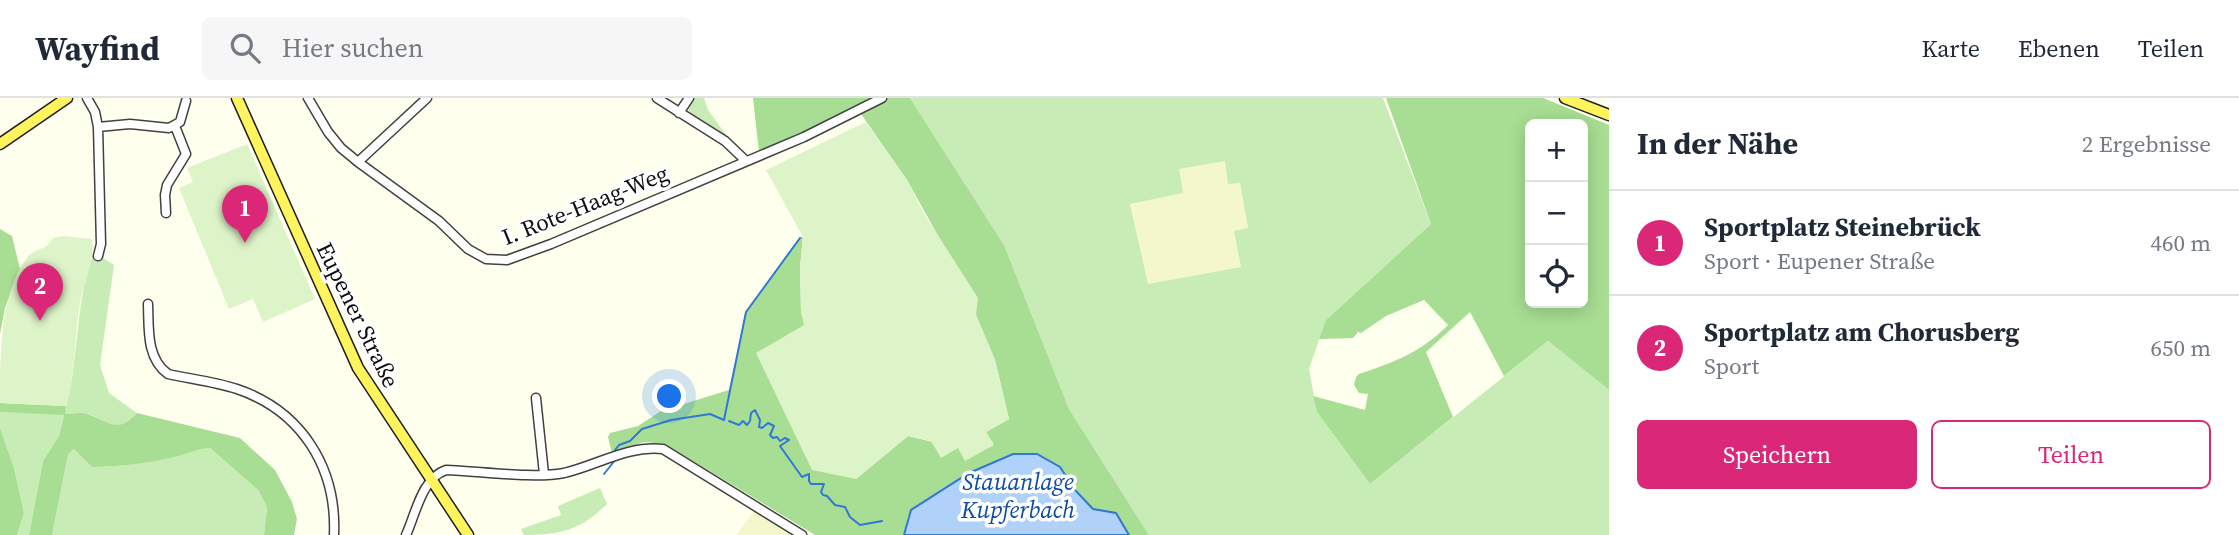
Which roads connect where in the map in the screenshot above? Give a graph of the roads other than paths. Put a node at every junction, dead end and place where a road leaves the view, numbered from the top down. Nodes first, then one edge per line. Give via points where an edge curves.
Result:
1 (67, 98) edge
2 (87, 98) edge
3 (237, 98) edge
4 (308, 98) edge
5 (427, 98) edge
6 (657, 98) edge
7 (689, 98) edge
8 (882, 98) edge
9 (1565, 98) edge
10 (186, 101) dead end
11 (678, 113) junction
12 (1609, 116) edge
13 (175, 126) junction
14 (98, 127) junction
15 (0, 144) edge
16 (745, 160) junction
17 (358, 162) junction
18 (166, 214) dead end
19 (98, 256) dead end
20 (148, 304) dead end
21 (536, 398) dead end
22 (544, 474) junction
23 (430, 479) junction
24 (334, 535) edge
25 (406, 535) edge
26 (468, 535) edge
27 (802, 535) edge

1 - 15 main road
2 - 14 street
3 - 23 main road, Eupener Straße via 358,368
4 - 17 street, I. Rote-Haag-Weg via 328,132
5 - 17 street
6 - 11 street
7 - 11 street
8 - 16 street, I. Rote-Haag-Weg
9 - 12 main road
10 - 13 street
11 - 16 street via 725,141
13 - 14 street
13 - 18 street via 186,154 167,185
14 - 19 street via 102,244
16 - 17 street, I. Rote-Haag-Weg via 507,260 486,259 468,249 439,221
20 - 24 street via 153,358 162,370 248,393 290,418 305,434 332,491
21 - 22 street
22 - 23 street via 446,470
22 - 27 street via 564,473 645,447 663,449
23 - 25 street
23 - 26 main road, Eupener Straße

